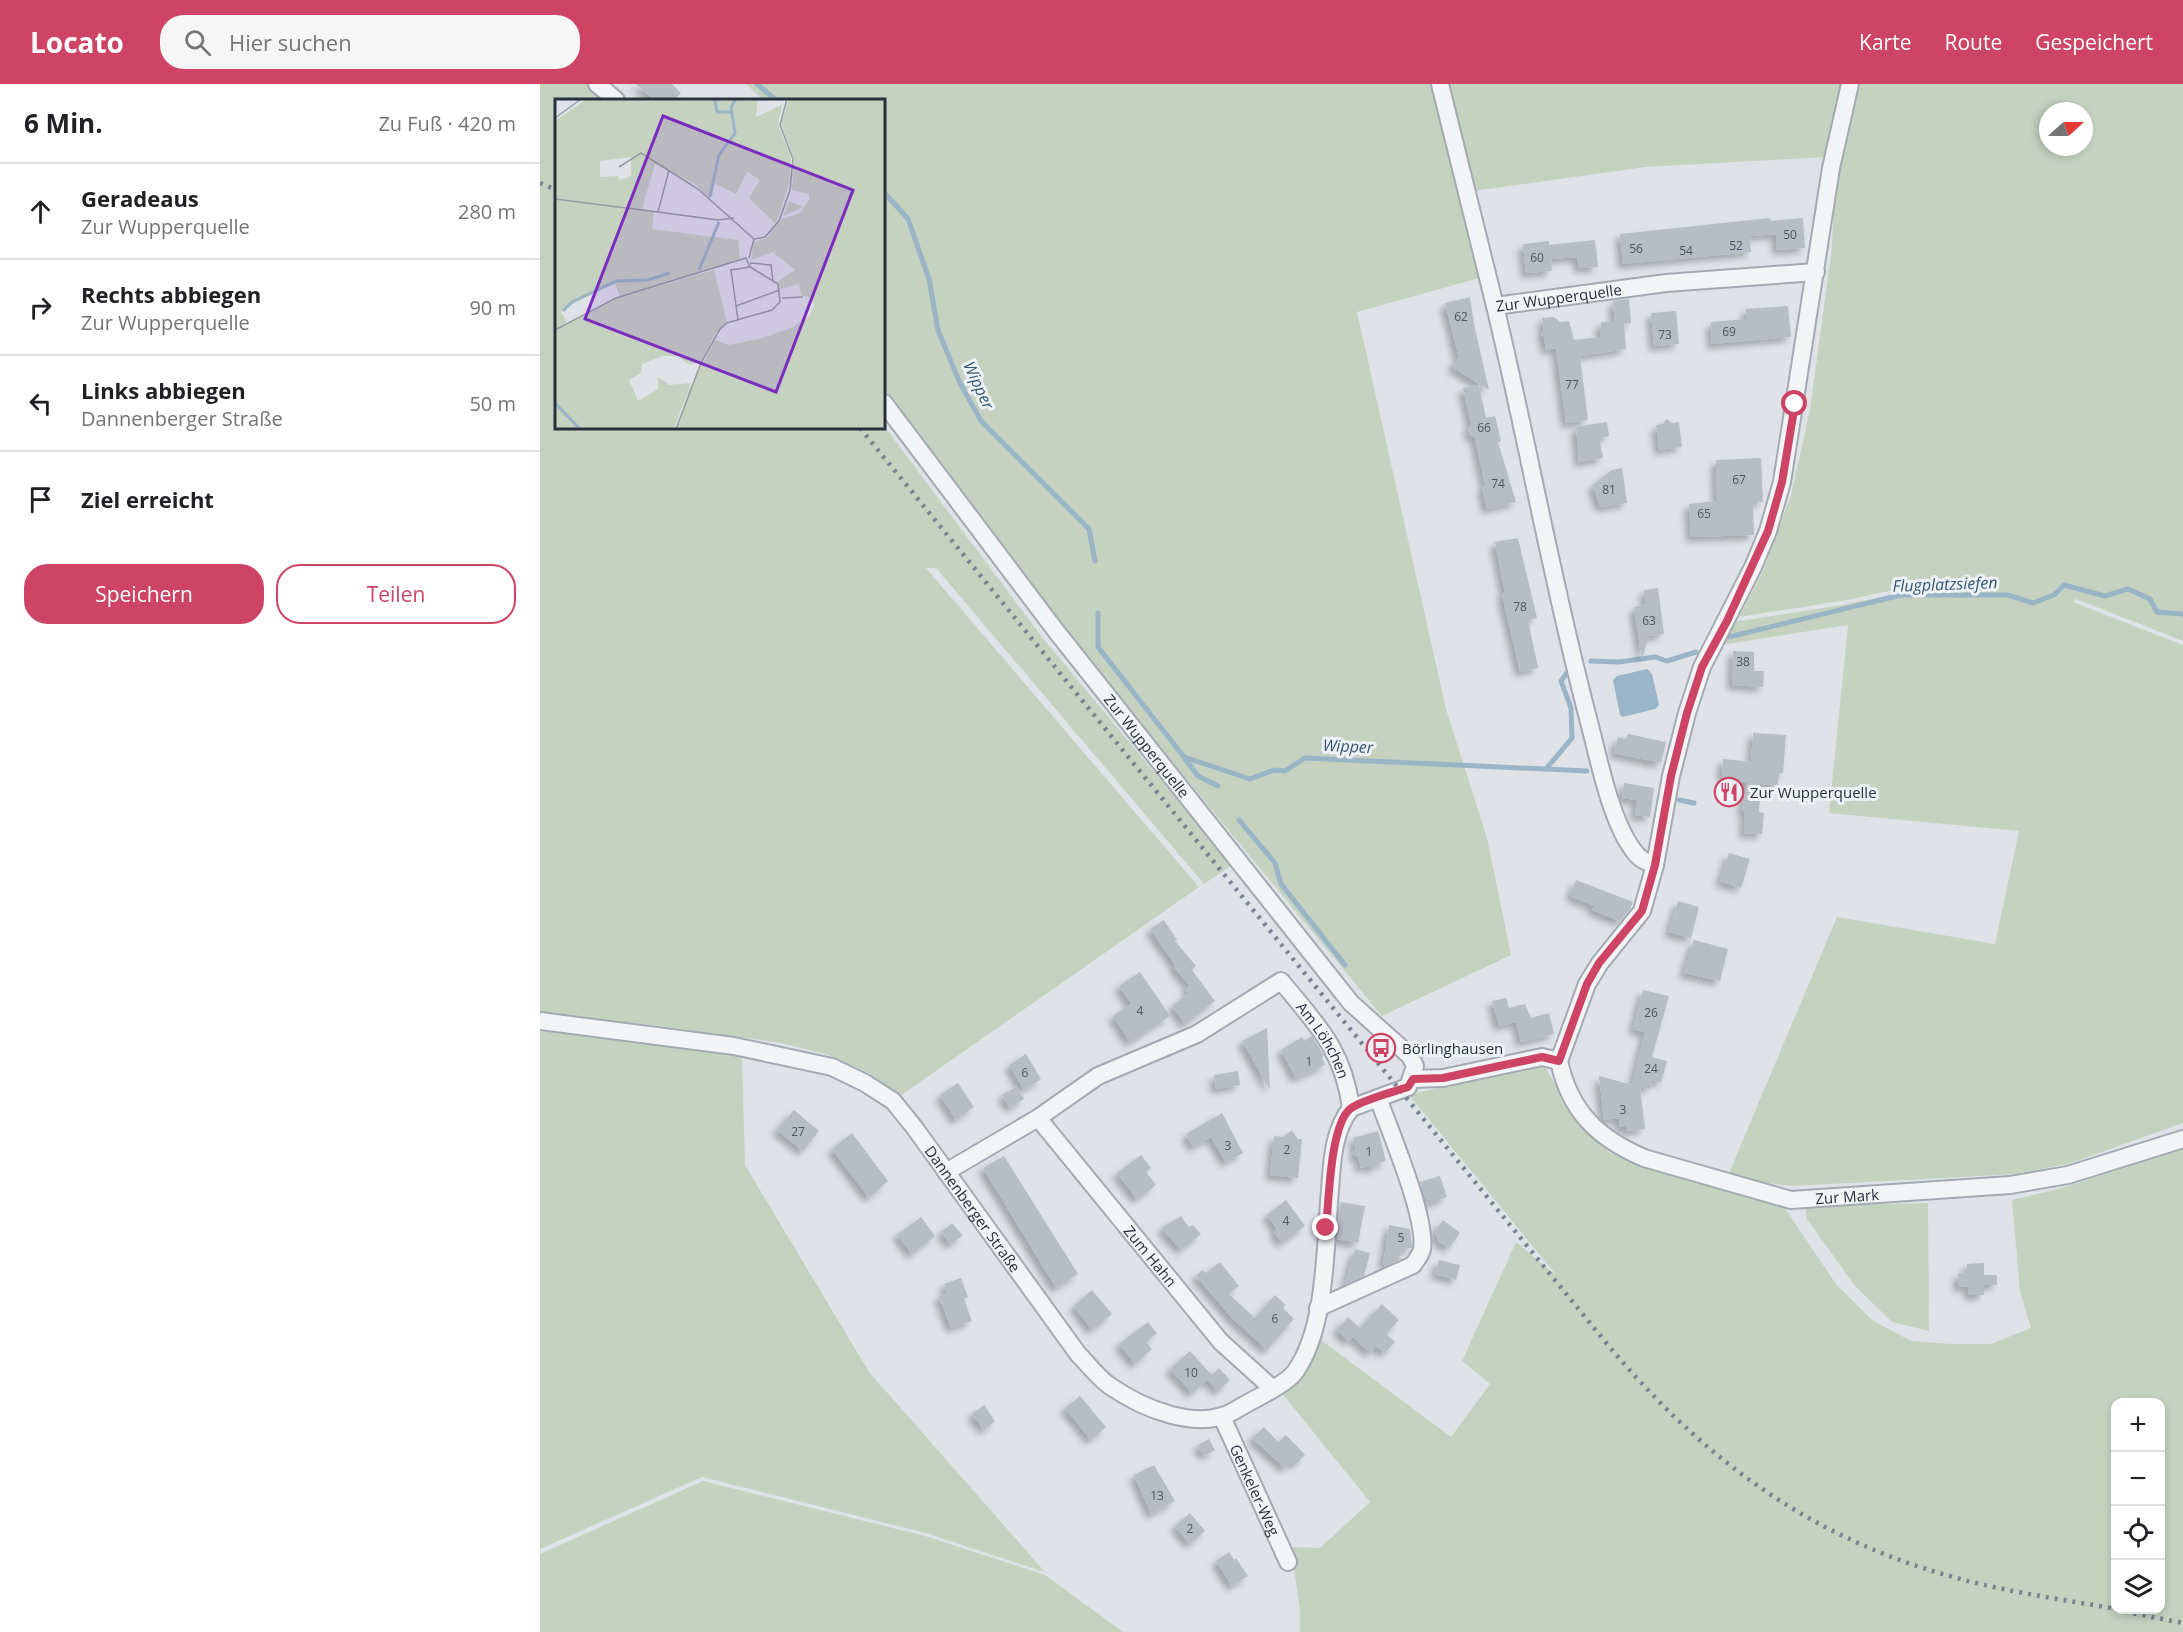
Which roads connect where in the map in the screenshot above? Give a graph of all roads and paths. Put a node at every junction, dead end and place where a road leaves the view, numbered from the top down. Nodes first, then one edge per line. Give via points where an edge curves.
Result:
1 (597, 84) edge
2 (1440, 84) edge
3 (1850, 84) edge
4 (615, 99) edge
5 (1816, 272) junction
6 (1495, 306) junction
7 (885, 404) edge
8 (1655, 865) junction
9 (540, 1022) edge
10 (1559, 1061) junction
11 (1413, 1079) junction
12 (1378, 1098) junction
13 (1351, 1108) junction
14 (1038, 1118) junction
15 (2183, 1139) edge
16 (946, 1172) junction
17 (1317, 1308) junction
18 (1272, 1388) junction
19 (1222, 1417) junction
20 (1288, 1562) dead end

1 - 4 street
2 - 6 street
3 - 5 street via 1831,168
5 - 6 street, Zur Wupperquelle via 1666,283
5 - 8 street via 1782,482 1757,558 1702,667 1671,776
6 - 8 street, Zur Wupperquelle via 1597,753 1610,798 1632,850 1643,861
7 - 11 street, Zur Wupperquelle via 1056,631 1351,1003 1410,1056 1415,1066
8 - 10 street via 1642,911 1599,963 1587,984
9 - 16 street, Dannenberger Straße via 734,1046 832,1067 893,1101
10 - 11 street via 1542,1057 1443,1078
10 - 15 street, Zur Mark via 1563,1080 1577,1108 1604,1138 1644,1158 1791,1200 2010,1185 2068,1175
11 - 12 street via 1408,1087
12 - 13 street
12 - 17 street via 1417,1212 1422,1251 1413,1265
13 - 14 street, Am Löhchen via 1342,1064 1332,1044 1281,981 1197,1034 1098,1076
13 - 17 street via 1344,1117 1332,1157
14 - 16 street
14 - 18 street, Zum Hahn via 1221,1342
16 - 19 street, Dannenberger Straße via 1078,1354 1109,1386 1171,1415
17 - 18 street via 1307,1352 1294,1374
18 - 19 street
19 - 20 street, Genkeler-Weg

